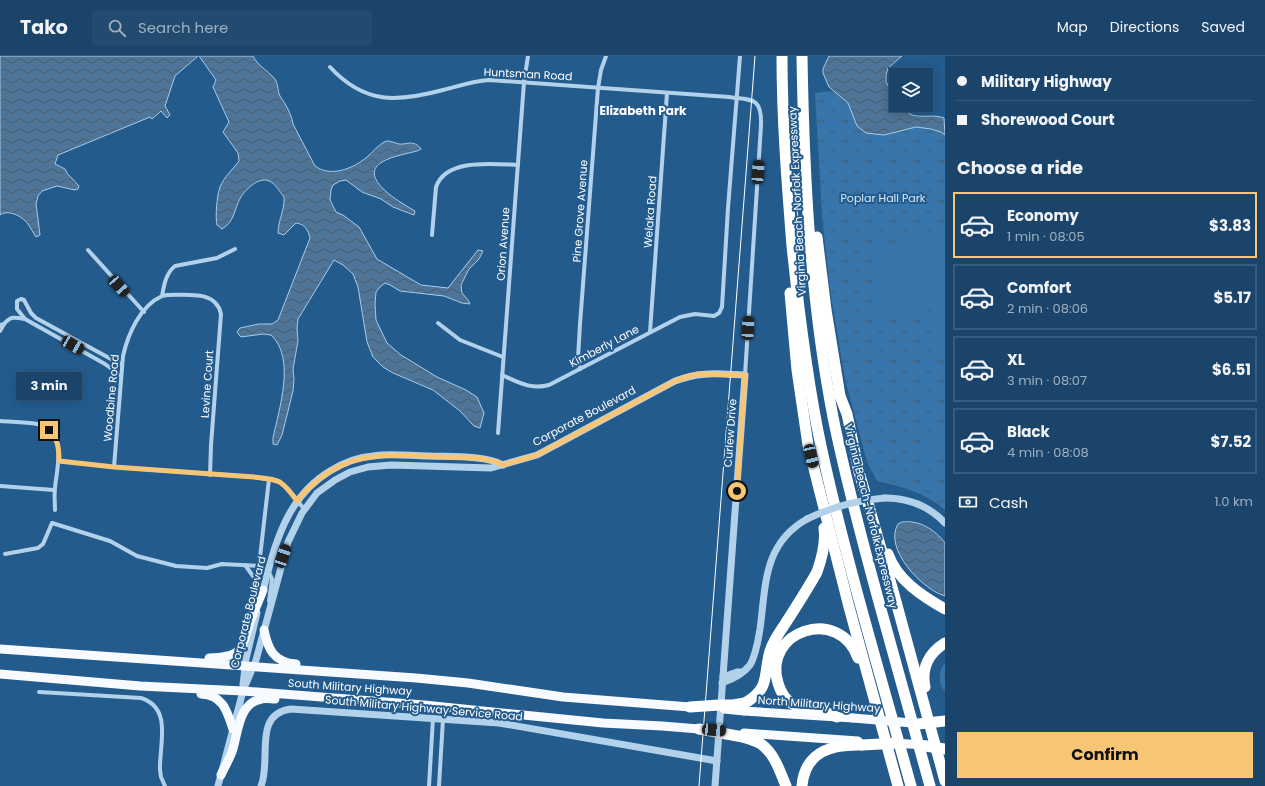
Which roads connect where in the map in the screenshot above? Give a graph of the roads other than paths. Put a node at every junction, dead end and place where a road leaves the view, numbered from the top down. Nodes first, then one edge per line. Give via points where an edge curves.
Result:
1 (528, 56) edge
2 (606, 56) edge
3 (740, 56) edge
4 (782, 56) edge
5 (802, 56) edge
6 (330, 67) dead end
7 (524, 82) junction
8 (598, 88) junction
9 (667, 93) junction
10 (737, 98) junction
11 (805, 119) junction
12 (518, 165) junction
13 (789, 213) junction
14 (432, 235) dead end
15 (235, 249) dead end
16 (88, 250) dead end
17 (162, 296) junction
18 (144, 312) junction
19 (25, 319) junction
20 (438, 323) dead end
21 (2, 324) edge
22 (0, 331) edge
23 (650, 332) junction
24 (503, 357) junction
25 (122, 365) junction
26 (580, 369) junction
27 (502, 375) junction
28 (745, 375) junction
29 (121, 376) junction
30 (0, 421) edge
31 (498, 433) dead end
32 (59, 461) junction
33 (503, 465) junction
34 (114, 467) junction
35 (210, 475) junction
36 (816, 478) junction
37 (269, 479) junction
38 (0, 486) edge
39 (54, 490) junction
40 (297, 501) junction
41 (304, 509) junction
42 (55, 510) dead end
43 (870, 510) junction
44 (945, 523) edge
45 (5, 554) dead end
46 (245, 565) junction
47 (259, 566) junction
48 (268, 570) junction
49 (263, 590) junction
50 (945, 609) edge
51 (268, 611) junction
52 (264, 630) junction
53 (945, 643) edge
54 (0, 649) edge
55 (172, 660) junction
56 (249, 666) junction
57 (0, 674) edge
58 (375, 675) junction
59 (723, 680) junction
60 (140, 686) junction
61 (242, 691) junction
62 (39, 692) dead end
63 (872, 693) junction
64 (318, 697) junction
65 (686, 707) joint
66 (745, 707) junction
67 (837, 717) junction
68 (433, 718) junction
69 (443, 719) junction
70 (945, 721) edge
71 (918, 724) junction
72 (945, 726) edge
73 (233, 729) junction
74 (699, 729) joint
75 (882, 729) junction
76 (743, 735) junction
77 (932, 735) junction
78 (861, 743) junction
79 (899, 743) joint
80 (920, 745) joint
81 (945, 748) edge
82 (717, 761) junction
83 (940, 763) junction
84 (430, 765) junction
85 (440, 766) junction
86 (945, 774) edge
87 (221, 775) junction
88 (945, 781) edge
89 (165, 786) edge
90 (218, 786) edge
91 (223, 786) edge
92 (261, 786) edge
93 (429, 786) edge
94 (439, 786) edge
95 (715, 786) edge
96 (786, 786) edge
97 (802, 786) edge
98 (892, 786) edge
99 (898, 786) edge
100 (911, 786) edge
101 (930, 786) edge

1 - 7 street, Orion Avenue
2 - 8 street, Pine Grove Avenue
3 - 10 street
4 - 13 highway, Virginia Beach-Norfolk Expressway
5 - 11 highway, Virginia Beach-Norfolk Expressway
6 - 7 street, Huntsman Road via 364,93 386,98 412,97 477,81
7 - 8 street, Huntsman Road
7 - 12 street, Orion Avenue
8 - 9 street, Huntsman Road
8 - 26 street, Pine Grove Avenue via 580,324
9 - 10 street, Huntsman Road
9 - 23 street, Welaka Road
10 - 23 street, Kimberly Lane via 721,311 716,315 680,317
10 - 28 street, Curlew Drive via 756,102 761,116
11 - 43 highway via 820,269 836,374
11 - 101 highway, Virginia Beach-Norfolk Expressway via 812,267 833,416 850,494
12 - 14 street via 482,163 444,173 436,187
12 - 24 street, Orion Avenue
13 - 36 highway via 789,274 794,340 802,409
13 - 100 highway, Virginia Beach-Norfolk Expressway via 803,343 821,445
15 - 17 street via 217,258 175,266 167,276
16 - 18 street
17 - 18 street, Woodbine Road via 152,302
17 - 35 street, Levine Court via 200,296 212,299 219,306 221,314
18 - 25 street, Woodbine Road via 126,343
19 - 21 street via 12,318
19 - 25 street via 16,305 21,299 26,302 36,318
19 - 29 street via 106,364
20 - 24 street via 460,340
21 - 22 street
23 - 26 street, Kimberly Lane
24 - 27 street, Orion Avenue
25 - 29 street, Woodbine Road
26 - 27 street, Kimberly Lane via 541,387 528,386
27 - 31 street, Orion Avenue
28 - 33 street, Corporate Boulevard via 697,374 675,381 537,455
28 - 59 street, Curlew Drive
29 - 34 street, Woodbine Road
30 - 32 street via 38,424 49,430 57,442
32 - 34 street
32 - 39 street
33 - 40 street, Corporate Boulevard via 479,458 372,456 336,467 312,484
33 - 41 street, Corporate Boulevard via 491,468 391,465 360,468 327,485
34 - 35 street
35 - 37 street
36 - 63 highway
36 - 66 highway via 825,540 820,562 812,581 774,642 762,688
37 - 40 street via 283,484
37 - 47 street
38 - 39 street
39 - 42 street
40 - 41 street
40 - 48 street, Corporate Boulevard via 282,528
41 - 51 street, Corporate Boulevard via 288,542
43 - 50 highway via 889,558 903,578 918,592
43 - 77 highway
44 - 59 street, bridge via 920,505 902,499 885,498 845,504 796,526 786,535 771,559 766,576 760,628 749,666 738,676
45 - 46 street via 38,548 43,544 52,524 110,541 137,556 160,563 207,568 222,564
46 - 47 street
46 - 49 street
47 - 48 street
48 - 49 street, Corporate Boulevard
48 - 51 street via 272,581
49 - 55 main road via 239,651 223,658
49 - 56 street, Corporate Boulevard
51 - 52 street, Corporate Boulevard
52 - 56 street, Corporate Boulevard
52 - 58 main road via 269,649 283,662 332,666
53 - 77 highway via 932,654 923,673
54 - 55 main road, South Military Highway
55 - 56 main road, South Military Highway
56 - 58 main road, South Military Highway
56 - 61 street, Corporate Boulevard
57 - 60 main road, South Military Highway
58 - 65 main road, South Military Highway via 468,683 563,697
59 - 82 street, Curlew Drive
60 - 61 main road, South Military Highway
60 - 73 main road via 174,692 210,694 223,705
61 - 64 main road, South Military Highway
61 - 73 street, Corporate Boulevard
62 - 89 street via 140,698 152,703 159,712 162,723 160,770
63 - 67 highway via 856,651 844,638 833,631 819,628 796,635 785,645 778,658 776,672 782,694 792,704
63 - 75 highway
64 - 74 main road, South Military Highway via 603,723
64 - 87 main road via 261,699 246,708 241,716 231,754
65 - 66 highway, bridge
66 - 67 main road, North Military Highway
67 - 71 main road, North Military Highway, bridge
68 - 69 street, South Military Highway Service Road
68 - 84 street
68 - 92 street, South Military Highway Service Road via 291,708 280,711 270,720 266,731 265,773
69 - 82 street, South Military Highway Service Road via 530,728
69 - 85 street
70 - 71 highway, bridge
71 - 72 main road, North Military Highway, bridge
73 - 87 street, Corporate Boulevard
74 - 76 highway, bridge
75 - 98 highway
75 - 99 highway
76 - 78 main road
76 - 96 highway via 761,744 770,753
77 - 83 highway
78 - 79 highway, bridge
78 - 97 highway via 821,752 808,765
79 - 80 main road, bridge
80 - 81 highway, bridge
82 - 95 street, Curlew Drive
83 - 86 highway
83 - 88 highway
84 - 85 street
84 - 93 street
85 - 94 street
87 - 90 street, Corporate Boulevard
87 - 91 street

